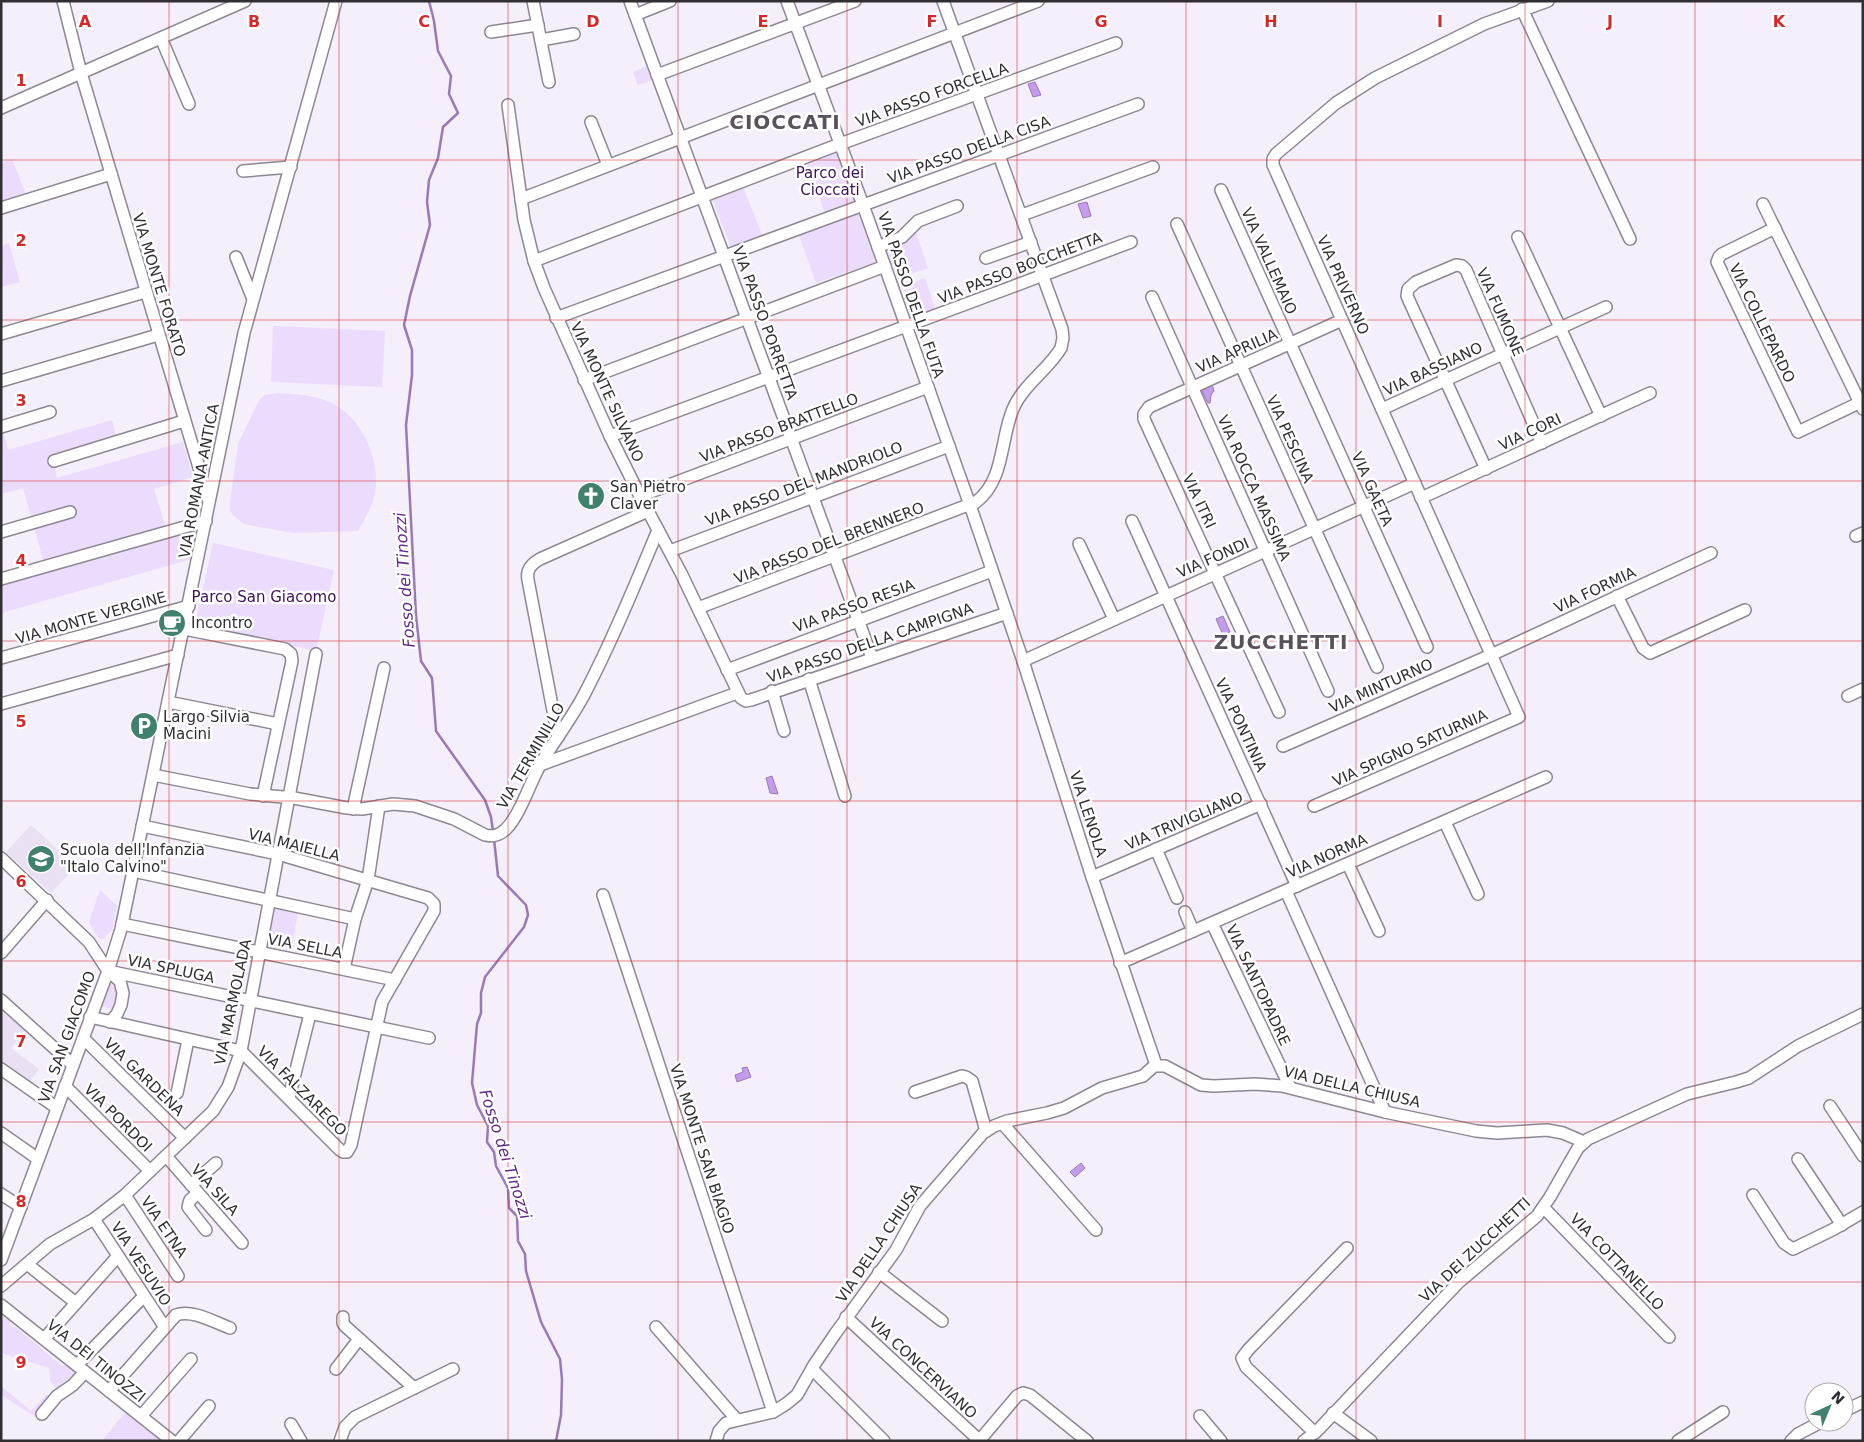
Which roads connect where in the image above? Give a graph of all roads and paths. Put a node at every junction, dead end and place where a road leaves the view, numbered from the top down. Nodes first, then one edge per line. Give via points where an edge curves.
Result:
1 (64, 1) edge
2 (245, 1) edge
3 (336, 1) edge
4 (533, 1) edge
5 (630, 1) edge
6 (670, 1) edge
7 (787, 1) edge
8 (854, 1) edge
9 (943, 1) edge
10 (1038, 1) edge
11 (1548, 1) edge
12 (1522, 10) junction
13 (635, 15) junction
14 (795, 23) junction
15 (538, 25) junction
16 (491, 32) dead end
17 (955, 33) junction
18 (574, 34) dead end
19 (161, 38) junction
20 (541, 40) junction
21 (1116, 43) dead end
22 (81, 74) junction
23 (657, 75) junction
24 (549, 82) dead end
25 (818, 85) junction
26 (977, 95) junction
27 (190, 104) dead end
28 (1138, 104) dead end
29 (508, 105) dead end
30 (1, 108) edge
31 (591, 122) dead end
32 (680, 137) junction
33 (840, 144) junction
34 (1000, 156) junction
35 (608, 165) junction
36 (291, 167) junction
37 (1152, 167) dead end
38 (243, 171) dead end
39 (111, 174) junction
40 (1220, 190) dead end
41 (702, 196) junction
42 (521, 199) junction
43 (863, 204) junction
44 (1763, 204) dead end
45 (957, 206) dead end
46 (1, 208) edge
47 (1022, 215) junction
48 (1176, 224) dead end
49 (1775, 228) junction
50 (1518, 237) dead end
51 (1630, 239) dead end
52 (1031, 242) junction
53 (1131, 242) dead end
54 (878, 247) junction
55 (724, 256) junction
56 (236, 257) dead end
57 (986, 258) dead end
58 (534, 261) junction
59 (884, 266) junction
60 (1043, 275) junction
61 (145, 292) junction
62 (1152, 297) dead end
63 (253, 299) junction
64 (1606, 307) dead end
65 (556, 318) junction
66 (748, 318) junction
67 (1342, 320) junction
68 (906, 327) junction
69 (1560, 328) junction
70 (1, 334) edge
71 (158, 335) junction
72 (1290, 344) junction
73 (1503, 354) junction
74 (1241, 366) junction
75 (768, 376) junction
76 (584, 380) junction
77 (1446, 380) junction
78 (1, 381) edge
79 (928, 387) junction
80 (1193, 388) junction
81 (1650, 393) dead end
82 (1862, 404) edge
83 (1382, 409) junction
84 (50, 412) dead end
85 (1144, 412) joint
86 (1601, 416) junction
87 (184, 421) junction
88 (1, 427) edge
89 (610, 436) junction
90 (792, 440) junction
91 (1542, 443) junction
92 (949, 446) junction
93 (54, 461) dead end
94 (1486, 469) junction
95 (1415, 483) junction
96 (640, 496) junction
97 (813, 497) junction
98 (1421, 498) junction
99 (210, 504) junction
100 (970, 505) junction
101 (1364, 506) junction
102 (648, 511) junction
103 (70, 512) dead end
104 (206, 521) junction
105 (1132, 521) dead end
106 (1314, 528) junction
107 (658, 530) junction
108 (1, 532) edge
109 (1079, 544) dead end
110 (1266, 550) junction
111 (670, 551) junction
112 (1711, 554) dead end
113 (835, 556) junction
114 (992, 571) junction
115 (1215, 573) junction
116 (1, 579) edge
117 (1166, 596) junction
118 (1617, 596) junction
119 (189, 606) junction
120 (698, 608) junction
121 (1745, 610) dead end
122 (1007, 613) junction
123 (1114, 619) junction
124 (858, 620) junction
125 (184, 629) junction
126 (1427, 646) dead end
127 (316, 654) dead end
128 (871, 654) dead end
129 (178, 655) junction
130 (1491, 655) junction
131 (1, 658) edge
132 (1024, 661) junction
133 (384, 668) dead end
134 (1377, 668) dead end
135 (726, 670) junction
136 (809, 679) junction
137 (1863, 689) edge
138 (1328, 691) dead end
139 (772, 692) junction
140 (740, 696) junction
141 (1848, 696) dead end
142 (168, 702) junction
143 (1, 704) edge
144 (1279, 712) dead end
145 (1519, 717) joint
146 (278, 724) junction
147 (784, 731) dead end
148 (558, 737) junction
149 (1283, 746) dead end
150 (540, 765) junction
151 (153, 775) junction
152 (1546, 777) dead end
153 (263, 796) junction
154 (845, 796) dead end
155 (289, 798) junction
156 (1261, 804) junction
157 (378, 806) junction
158 (1314, 806) dead end
159 (353, 809) junction
160 (1444, 822) junction
161 (142, 826) junction
162 (1156, 850) junction
163 (278, 854) junction
164 (1, 858) edge
165 (1348, 864) junction
166 (133, 871) junction
167 (1092, 877) junction
168 (368, 880) junction
169 (1292, 888) junction
170 (1478, 894) dead end
171 (602, 895) dead end
172 (1177, 898) dead end
173 (47, 900) junction
174 (269, 900) junction
175 (1185, 912) dead end
176 (62, 915) junction
177 (33, 916) junction
178 (355, 918) junction
179 (1212, 923) junction
180 (121, 926) junction
181 (1193, 931) junction
182 (1379, 931) dead end
183 (89, 942) junction
184 (259, 952) junction
185 (1, 953) edge
186 (1120, 962) junction
187 (344, 969) junction
188 (108, 971) junction
189 (395, 980) junction
190 (1, 1000) edge
191 (250, 1001) junction
192 (310, 1014) junction
193 (1863, 1014) edge
194 (90, 1017) junction
195 (110, 1022) junction
196 (376, 1028) junction
197 (82, 1038) junction
198 (429, 1038) dead end
199 (188, 1040) junction
200 (240, 1051) junction
201 (73, 1065) junction
202 (1156, 1065) junction
203 (1, 1070) edge
204 (65, 1086) junction
205 (1290, 1087) junction
206 (915, 1092) dead end
207 (177, 1093) dead end
208 (289, 1098) junction
209 (1830, 1106) dead end
210 (57, 1108) junction
211 (1385, 1112) junction
212 (1002, 1123) junction
213 (986, 1130) junction
214 (1, 1133) edge
215 (185, 1138) junction
216 (1584, 1142) junction
217 (166, 1156) junction
218 (1863, 1156) edge
219 (38, 1159) junction
220 (1798, 1159) dead end
221 (216, 1163) dead end
222 (150, 1171) junction
223 (195, 1189) junction
224 (1, 1194) edge
225 (124, 1195) junction
226 (1753, 1195) dead end
227 (20, 1207) junction
228 (1544, 1208) junction
229 (1863, 1212) edge
230 (94, 1219) junction
231 (1842, 1225) junction
232 (206, 1230) dead end
233 (1096, 1230) dead end
234 (242, 1243) dead end
235 (4, 1246) edge
236 (1347, 1248) dead end
237 (118, 1256) junction
238 (1, 1260) edge
239 (27, 1264) junction
240 (880, 1272) junction
241 (178, 1276) dead end
242 (1, 1286) edge
243 (144, 1296) junction
244 (76, 1303) junction
245 (1, 1305) edge
246 (343, 1317) dead end
247 (846, 1317) junction
248 (942, 1321) dead end
249 (164, 1326) junction
250 (656, 1327) dead end
251 (230, 1328) dead end
252 (1669, 1337) dead end
253 (44, 1339) junction
254 (359, 1339) junction
255 (191, 1359) dead end
256 (81, 1369) junction
257 (336, 1369) dead end
258 (452, 1369) dead end
259 (812, 1369) junction
260 (414, 1388) junction
261 (109, 1391) junction
262 (209, 1406) dead end
263 (773, 1412) junction
264 (1723, 1412) dead end
265 (1333, 1413) junction
266 (42, 1414) dead end
267 (141, 1416) junction
268 (1200, 1416) dead end
269 (736, 1420) junction
270 (291, 1424) dead end
271 (1804, 1430) edge
272 (1315, 1433) junction
273 (172, 1441) edge
274 (179, 1441) edge
275 (301, 1441) edge
276 (340, 1441) edge
277 (716, 1441) edge
278 (884, 1441) edge
279 (979, 1441) edge
280 (1087, 1441) edge
281 (1221, 1441) edge
282 (1304, 1441) edge
283 (1371, 1441) edge
284 (1678, 1441) edge
285 (1791, 1441) edge

1 - 22 street, VIA MONTE FORATO
2 - 19 street
3 - 36 street, VIA ROMANA ANTICA
4 - 15 street
5 - 13 street, VIA PASSO PORRETTA
6 - 13 street
7 - 14 street, VIA PASSO DELLA FUTA
8 - 14 street
9 - 17 street
10 - 17 street
11 - 12 street, VIA PRIVERNO
12 - 51 street
12 - 67 street, VIA PRIVERNO via 1459,35 1364,84 1322,114 1274,157 1273,165
13 - 23 street, VIA PASSO PORRETTA
14 - 23 street
14 - 25 street, VIA PASSO DELLA FUTA
15 - 16 street
15 - 20 street
17 - 25 street
17 - 26 street
18 - 20 street
19 - 22 street
19 - 27 street
20 - 24 street
21 - 26 street, VIA PASSO FORCELLA
22 - 30 street
22 - 39 street, VIA MONTE FORATO
23 - 32 street, VIA PASSO PORRETTA
25 - 32 street
25 - 33 street, VIA PASSO DELLA FUTA
26 - 33 street, VIA PASSO FORCELLA
26 - 34 street
28 - 34 street, VIA PASSO DELLA CISA
29 - 42 street, VIA MONTE SILVANO
31 - 35 street
32 - 35 street
32 - 41 street, VIA PASSO PORRETTA
33 - 41 street, VIA PASSO FORCELLA
33 - 43 street, VIA PASSO DELLA FUTA
34 - 43 street, VIA PASSO DELLA CISA
34 - 47 street
35 - 42 street
36 - 38 street
36 - 63 street, VIA ROMANA ANTICA
37 - 47 street
39 - 46 street
39 - 61 street, VIA MONTE FORATO
40 - 72 street, VIA VALLEMAIO
41 - 55 street, VIA PASSO PORRETTA
41 - 58 street, VIA PASSO FORCELLA
42 - 58 street, VIA MONTE SILVANO
43 - 54 street, VIA PASSO DELLA FUTA
43 - 55 street, VIA PASSO DELLA CISA
44 - 49 street
45 - 54 street via 918,221 902,237
47 - 52 street
48 - 74 street, VIA PESCINA
49 - 82 street
49 - 82 street, VIA COLLEPARDO via 1722,254 1717,262 1798,432
50 - 69 street
52 - 57 street
52 - 60 street
53 - 60 street, VIA PASSO BOCCHETTA
54 - 59 street, VIA PASSO DELLA FUTA
55 - 65 street, VIA PASSO DELLA CISA
55 - 66 street, VIA PASSO PORRETTA
56 - 63 street
58 - 65 street, VIA MONTE SILVANO
59 - 66 street
59 - 68 street, VIA PASSO DELLA FUTA
60 - 68 street, VIA PASSO BOCCHETTA
60 - 100 street via 1062,329 1062,346 1016,403 993,481 985,494
61 - 70 street
61 - 71 street, VIA MONTE FORATO
62 - 80 street, VIA ROCCA MASSIMA
63 - 99 street, VIA ROMANA ANTICA
64 - 69 street, VIA BASSIANO
65 - 76 street, VIA MONTE SILVANO
66 - 75 street, VIA PASSO PORRETTA
66 - 76 street
67 - 72 street, VIA APRILIA
67 - 83 street, VIA PRIVERNO
68 - 75 street, VIA PASSO BOCCHETTA
68 - 79 street, VIA PASSO DELLA FUTA
69 - 73 street, VIA BASSIANO
69 - 86 street
71 - 78 street
71 - 87 street, VIA MONTE FORATO
72 - 74 street, VIA APRILIA
72 - 101 street, VIA GAETA
73 - 77 street, VIA BASSIANO
73 - 77 street, VIA FUMONE via 1464,268 1456,265 1420,281 1406,294
73 - 91 street, VIA FUMONE
74 - 80 street, VIA APRILIA
74 - 106 street, VIA PESCINA
75 - 89 street, VIA PASSO BOCCHETTA
75 - 90 street, VIA PASSO PORRETTA
76 - 89 street, VIA MONTE SILVANO
77 - 83 street, VIA BASSIANO
77 - 94 street, VIA FUMONE
79 - 90 street, VIA PASSO BRATTELLO
79 - 92 street, VIA PASSO DELLA FUTA
80 - 85 street, VIA APRILIA
80 - 110 street, VIA ROCCA MASSIMA
81 - 86 street, VIA CORI
83 - 95 street, VIA PRIVERNO
84 - 88 street
85 - 115 street, VIA ITRI via 1144,419
86 - 91 street, VIA CORI
87 - 93 street
87 - 99 street, VIA MONTE FORATO
89 - 96 street, VIA MONTE SILVANO
90 - 96 street, VIA PASSO BRATTELLO
90 - 97 street, VIA PASSO PORRETTA
91 - 94 street, VIA CORI
92 - 97 street, VIA PASSO DEL MANDRIOLO
92 - 100 street, VIA PASSO DELLA FUTA
94 - 98 street, VIA CORI
95 - 98 street, VIA PRIVERNO
95 - 101 street, VIA FONDI
96 - 102 street, VIA MONTE SILVANO
97 - 111 street, VIA PASSO DEL MANDRIOLO
97 - 113 street, VIA PASSO PORRETTA
98 - 130 street, VIA PRIVERNO
99 - 104 street, VIA ROMANA ANTICA
100 - 113 street, VIA PASSO DEL BRENNERO
100 - 114 street, VIA PASSO DELLA FUTA
101 - 106 street, VIA FONDI
101 - 126 street, VIA GAETA
102 - 107 street, VIA MONTE SILVANO
102 - 148 street via 540,559 528,570
103 - 108 street
104 - 116 street
104 - 119 street, VIA ROMANA ANTICA
105 - 117 street, VIA PONTINIA
106 - 110 street, VIA FONDI
106 - 134 street, VIA PESCINA
107 - 111 street, VIA MONTE SILVANO
107 - 148 street, VIA TERMINILLO via 586,690
109 - 123 street
110 - 115 street, VIA FONDI
110 - 138 street, VIA ROCCA MASSIMA
111 - 120 street, VIA MONTE SILVANO
112 - 118 street, VIA FORMIA
113 - 120 street, VIA PASSO DEL BRENNERO
113 - 124 street, VIA PASSO PORRETTA
114 - 122 street, VIA LENOLA
114 - 124 street, VIA PASSO RESIA
115 - 117 street, VIA FONDI
115 - 144 street, VIA ITRI
117 - 123 street, VIA FONDI
117 - 156 street, VIA PONTINIA
118 - 121 street via 1643,648 1650,653
118 - 130 street, VIA FORMIA
119 - 125 street, VIA ROMANA ANTICA
119 - 131 street, VIA MONTE VERGINE
120 - 135 street, VIA MONTE SILVANO
122 - 132 street, VIA LENOLA
122 - 136 street, VIA PASSO DELLA CAMPIGNA
123 - 132 street, VIA FONDI
124 - 128 street, VIA PASSO PORRETTA
124 - 135 street, VIA PASSO RESIA
125 - 129 street, VIA ROMANA ANTICA
125 - 146 street via 290,652 292,661
127 - 155 street, VIA MARMOLADA
129 - 142 street, VIA ROMANA ANTICA
129 - 143 street
130 - 145 street, VIA PRIVERNO
130 - 149 street, VIA MINTURNO
132 - 167 street, VIA LENOLA
133 - 159 street
135 - 140 street, VIA MONTE SILVANO
136 - 139 street, VIA PASSO DELLA CAMPIGNA
136 - 154 street
137 - 141 street
139 - 140 street, VIA PASSO DELLA CAMPIGNA via 749,700
139 - 147 street
140 - 150 street, VIA PASSO DELLA CAMPIGNA
142 - 146 street
142 - 151 street, VIA ROMANA ANTICA
145 - 158 street, VIA SPIGNO SATURNIA
146 - 153 street
148 - 150 street, VIA TERMINILLO
150 - 157 street, VIA TERMINILLO via 512,822 494,835 424,808 397,804
151 - 153 street, VIA TERMINILLO
151 - 161 street, VIA ROMANA ANTICA
152 - 160 street, VIA NORMA
153 - 155 street, VIA TERMINILLO
155 - 159 street, VIA TERMINILLO
155 - 163 street, VIA MARMOLADA
156 - 162 street, VIA TRIVIGLIANO
156 - 169 street, VIA PONTINIA
157 - 159 street, VIA TERMINILLO
157 - 168 street
160 - 165 street, VIA NORMA
160 - 170 street
161 - 163 street, VIA MAIELLA
161 - 166 street, VIA ROMANA ANTICA
162 - 167 street, VIA TRIVIGLIANO
162 - 172 street
163 - 168 street, VIA MAIELLA
163 - 174 street, VIA MARMOLADA
164 - 173 street, VIA SAN GIACOMO
165 - 169 street, VIA NORMA
165 - 182 street
166 - 174 street
166 - 180 street, VIA ROMANA ANTICA
167 - 186 street, VIA LENOLA
168 - 178 street
168 - 189 street, VIA MAIELLA via 426,898 434,904 434,912
169 - 179 street, VIA NORMA
169 - 211 street, VIA PONTINIA
171 - 263 street, VIA MONTE SAN BIAGIO
173 - 176 street, VIA SAN GIACOMO
173 - 177 street
174 - 178 street
174 - 184 street, VIA MARMOLADA
175 - 181 street
176 - 177 street via 47,913
176 - 183 street, VIA SAN GIACOMO
177 - 185 street
178 - 187 street
179 - 181 street, VIA NORMA
179 - 205 street, VIA SANTOPADRE
180 - 183 street via 114,939 106,945 97,946
180 - 184 street, VIA SELLA
180 - 188 street, VIA ROMANA ANTICA
181 - 186 street, VIA NORMA
183 - 188 street, VIA SAN GIACOMO
184 - 187 street, VIA SELLA
184 - 191 street, VIA MARMOLADA
186 - 202 street, VIA LENOLA
187 - 189 street, VIA SELLA
188 - 191 street, VIA SPLUGA
188 - 194 street, VIA SAN GIACOMO
188 - 195 street, VIA SPLUGA via 120,981 124,993 120,1008
189 - 196 street via 382,1002
190 - 201 street
191 - 192 street, VIA SPLUGA
191 - 200 street, VIA MARMOLADA
192 - 196 street, VIA SPLUGA
192 - 208 street
193 - 216 street, VIA DEI ZUCCHETTI via 1798,1046 1750,1078 1681,1096
194 - 195 street, VIA FALZAREGO
194 - 197 street, VIA SAN GIACOMO
195 - 199 street, VIA FALZAREGO
196 - 198 street, VIA SPLUGA
196 - 208 street, VIA FALZAREGO via 347,1152 340,1150
197 - 201 street, VIA SAN GIACOMO
197 - 215 street, VIA GARDENA
199 - 200 street, VIA FALZAREGO
199 - 207 street
200 - 208 street, VIA FALZAREGO
200 - 215 street, VIA MARMOLADA via 219,1104
201 - 204 street, VIA SAN GIACOMO
202 - 205 street, VIA DELLA CHIUSA via 1206,1086 1261,1084
202 - 212 street, VIA DELLA CHIUSA via 1140,1077 1102,1088 1060,1110
203 - 210 street
204 - 210 street, VIA SAN GIACOMO
204 - 222 street, VIA PORDOI
205 - 211 street, VIA DELLA CHIUSA
206 - 213 street via 962,1076 968,1078 972,1081
209 - 218 street
210 - 219 street, VIA SAN GIACOMO
211 - 216 street, VIA DELLA CHIUSA via 1489,1133 1552,1130
212 - 213 street, VIA DELLA CHIUSA
212 - 233 street
213 - 240 street, VIA DELLA CHIUSA via 920,1206 899,1246
214 - 219 street
215 - 217 street, VIA MARMOLADA
216 - 228 street, VIA DEI ZUCCHETTI
217 - 222 street, VIA MARMOLADA
217 - 223 street, VIA SILA
219 - 227 street, VIA SAN GIACOMO
220 - 231 street
221 - 223 street
222 - 225 street, VIA MARMOLADA
223 - 232 street via 188,1207
223 - 234 street, VIA SILA
224 - 227 street
225 - 230 street, VIA MARMOLADA
225 - 241 street, VIA ETNA
226 - 231 street via 1790,1248 1799,1247
227 - 235 street, VIA SAN GIACOMO
228 - 252 street, VIA COTTANELLO
228 - 265 street, VIA DEI ZUCCHETTI via 1458,1282
229 - 231 street
230 - 237 street, VIA VESUVIO
230 - 239 street, VIA MARMOLADA via 55,1241
235 - 238 street, VIA SAN GIACOMO
236 - 272 street via 1242,1358 1246,1367
237 - 243 street, VIA VESUVIO
237 - 244 street
239 - 242 street, VIA MARMOLADA
239 - 244 street
240 - 247 street, VIA DELLA CHIUSA
240 - 248 street
243 - 249 street, VIA VESUVIO
243 - 256 street
244 - 253 street
245 - 253 street, VIA DEI TINOZZI
246 - 254 street via 344,1324
247 - 259 street, VIA DELLA CHIUSA
247 - 279 street, VIA CONCERVIANO
249 - 251 street via 175,1316 185,1313
249 - 261 street
250 - 269 street
253 - 256 street, VIA DEI TINOZZI
254 - 257 street
254 - 260 street
255 - 267 street
256 - 261 street, VIA DEI TINOZZI
256 - 266 street via 77,1382 59,1394
258 - 260 street
259 - 263 street, VIA DELLA CHIUSA via 797,1395
259 - 278 street
260 - 276 street via 355,1417 346,1424
261 - 267 street, VIA DEI TINOZZI
262 - 274 street
263 - 269 street, VIA DELLA CHIUSA
264 - 284 street
265 - 272 street, VIA DEI ZUCCHETTI
265 - 283 street
267 - 273 street, VIA DEI TINOZZI
268 - 281 street
269 - 277 street, VIA DELLA CHIUSA via 723,1425
270 - 275 street
271 - 285 street
272 - 282 street, VIA DEI ZUCCHETTI
279 - 280 street via 1023,1393

